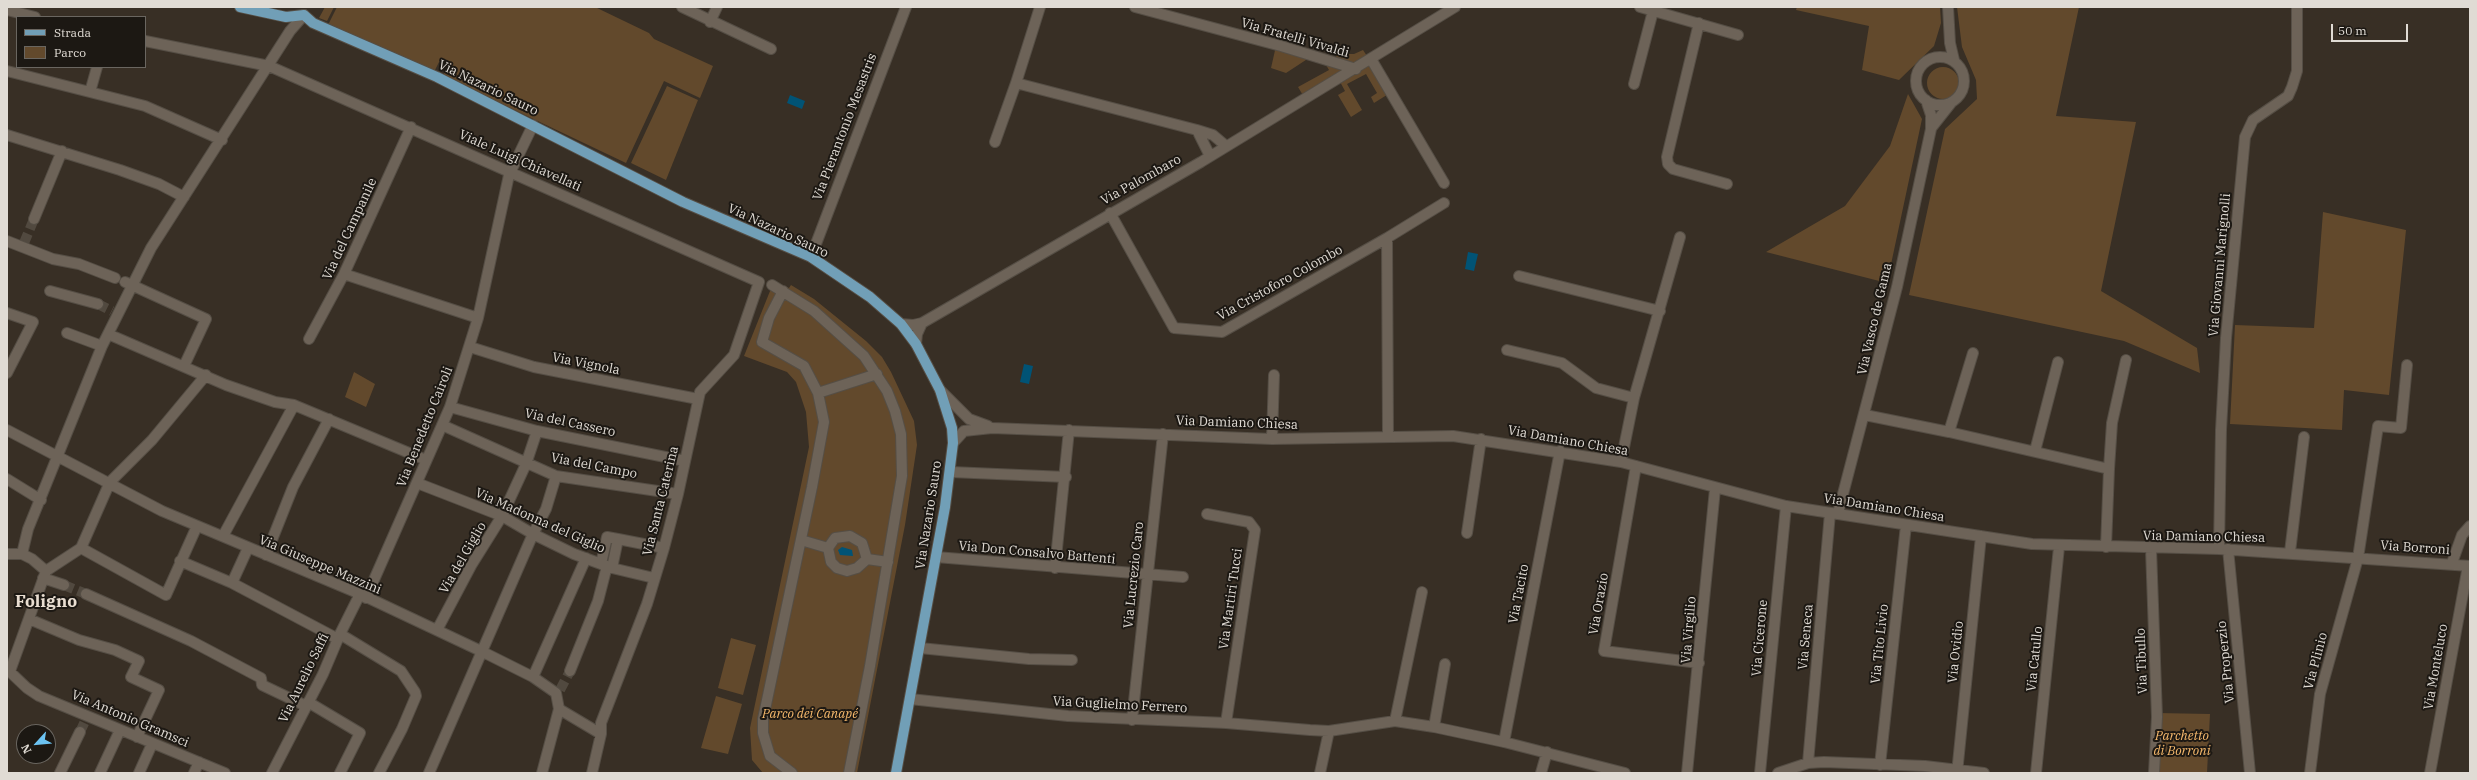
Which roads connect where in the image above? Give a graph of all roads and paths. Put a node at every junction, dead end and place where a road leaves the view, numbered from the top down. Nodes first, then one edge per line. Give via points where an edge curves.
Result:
1 (240, 7) edge
2 (682, 7) edge
3 (717, 7) edge
4 (906, 7) edge
5 (1040, 7) edge
6 (1135, 7) edge
7 (1455, 7) edge
8 (1640, 7) edge
9 (1948, 7) edge
10 (2297, 7) edge
11 (7, 10) edge
12 (305, 10) edge
13 (1653, 11) junction
14 (31, 16) edge
15 (710, 22) junction
16 (1699, 23) junction
17 (1950, 27) junction
18 (1738, 35) dead end
19 (146, 41) edge
20 (771, 49) dead end
21 (1935, 57) junction
22 (1371, 59) junction
23 (1954, 60) junction
24 (269, 66) junction
25 (97, 68) edge
26 (1356, 69) junction
27 (7, 71) edge
28 (1016, 83) junction
29 (1634, 84) dead end
30 (90, 92) junction
31 (1926, 100) junction
32 (1951, 103) junction
33 (533, 124) junction
34 (411, 128) junction
35 (1931, 129) junction
36 (1197, 130) junction
37 (7, 135) edge
38 (222, 140) junction
39 (994, 142) dead end
40 (1226, 146) junction
41 (62, 151) junction
42 (1210, 156) junction
43 (510, 172) junction
44 (1444, 183) dead end
45 (1727, 184) dead end
46 (184, 197) junction
47 (1444, 203) dead end
48 (1110, 212) junction
49 (34, 219) tunnel mouth
50 (1680, 237) dead end
51 (1387, 238) junction
52 (7, 241) edge
53 (811, 257) junction
54 (344, 274) junction
55 (1519, 276) dead end
56 (124, 282) junction
57 (759, 282) joint
58 (772, 285) dead end
59 (50, 291) dead end
60 (783, 291) junction
61 (98, 304) tunnel mouth
62 (1660, 310) junction
63 (7, 313) edge
64 (478, 318) junction
65 (922, 322) junction
66 (901, 324) junction
67 (67, 334) dead end
68 (108, 334) junction
69 (309, 339) dead end
70 (916, 344) junction
71 (102, 346) junction
72 (470, 347) junction
73 (1507, 350) dead end
74 (1972, 352) dead end
75 (2126, 360) dead end
76 (2058, 362) dead end
77 (2407, 365) dead end
78 (184, 366) junction
79 (7, 373) edge
80 (877, 374) junction
81 (206, 375) junction
82 (1274, 375) dead end
83 (940, 390) junction
84 (818, 392) junction
85 (1634, 398) junction
86 (698, 399) junction
87 (294, 406) junction
88 (450, 407) junction
89 (1865, 415) junction
90 (329, 419) junction
91 (442, 425) junction
92 (992, 428) junction
93 (7, 430) edge
94 (1069, 430) junction
95 (537, 431) junction
96 (1949, 432) junction
97 (1162, 434) junction
98 (1388, 436) junction
99 (2304, 437) dead end
100 (1272, 439) junction
101 (1481, 439) junction
102 (953, 443) junction
103 (1560, 451) junction
104 (2035, 451) junction
105 (58, 456) junction
106 (426, 460) junction
107 (685, 461) junction
108 (1621, 462) junction
109 (526, 464) junction
110 (1636, 466) junction
111 (2109, 469) junction
112 (951, 472) junction
113 (556, 476) junction
114 (1066, 477) junction
115 (7, 479) edge
116 (110, 482) junction
117 (417, 483) junction
118 (1715, 488) junction
119 (678, 494) junction
120 (41, 500) junction
121 (1786, 506) junction
122 (1834, 513) junction
123 (1207, 514) dead end
124 (502, 516) junction
125 (1906, 525) junction
126 (197, 526) junction
127 (2470, 526) edge
128 (1467, 532) dead end
129 (533, 534) junction
130 (223, 536) junction
131 (1981, 536) junction
132 (801, 540) junction
133 (2059, 547) junction
134 (2106, 547) junction
135 (81, 548) junction
136 (248, 548) junction
137 (664, 548) junction
138 (828, 548) junction
139 (2151, 549) junction
140 (2224, 549) junction
141 (2290, 552) junction
142 (7, 554) edge
143 (22, 554) junction
144 (266, 555) junction
145 (936, 557) junction
146 (586, 558) junction
147 (867, 558) junction
148 (2358, 558) junction
149 (180, 561) junction
150 (888, 562) junction
151 (2452, 563) junction
152 (607, 566) junction
153 (2469, 566) edge
154 (1055, 568) junction
155 (1147, 574) junction
156 (45, 575) junction
157 (1183, 577) dead end
158 (654, 578) junction
159 (232, 583) junction
160 (62, 584) tunnel mouth
161 (1422, 592) dead end
162 (86, 594) tunnel mouth
163 (363, 596) junction
164 (29, 619) junction
165 (437, 630) junction
166 (339, 636) junction
167 (920, 648) junction
168 (483, 652) junction
169 (1072, 660) dead end
170 (1699, 663) junction
171 (1445, 664) dead end
172 (8, 670) edge
173 (570, 671) tunnel mouth
174 (533, 677) junction
175 (559, 699) junction
176 (910, 699) junction
177 (307, 704) junction
178 (1132, 720) junction
179 (1395, 721) junction
180 (1226, 723) junction
181 (1434, 727) junction
182 (120, 730) junction
183 (1328, 731) junction
184 (80, 732) tunnel mouth
185 (601, 734) junction
186 (137, 737) junction
187 (1504, 742) junction
188 (152, 744) junction
189 (1547, 752) junction
190 (199, 762) junction
191 (1808, 763) junction
192 (1880, 765) junction
193 (1957, 772) edge
194 (60, 773) edge
195 (100, 773) edge
196 (139, 773) edge
197 (194, 773) edge
198 (225, 773) edge
199 (272, 773) edge
200 (340, 773) edge
201 (379, 773) edge
202 (429, 773) edge
203 (542, 773) edge
204 (592, 773) edge
205 (792, 773) edge
206 (849, 773) edge
207 (896, 773) edge
208 (1320, 773) edge
209 (1541, 773) edge
210 (1625, 773) edge
211 (1687, 773) edge
212 (1760, 773) edge
213 (1778, 773) edge
214 (1984, 773) edge
215 (2036, 773) edge
216 (2154, 773) edge
217 (2250, 773) edge
218 (2310, 773) edge
219 (2430, 773) edge

1 - 12 main road via 286,17
2 - 15 street
3 - 15 street
4 - 53 street, Via Pierantonio Mesastris
5 - 28 street
6 - 26 street, Via Fratelli Vivaldi
7 - 22 street, Via Palombaro
8 - 13 street
9 - 17 street, Via Vasco de Gama
10 - 140 street, Via Giovanni Marignolli via 2297,71 2292,87 2288,96 2253,120 2245,138 2220,430
11 - 14 street
12 - 24 street
12 - 33 main road, Via Nazario Sauro via 313,23 437,77
13 - 16 street
13 - 29 street
15 - 20 street
16 - 18 street
16 - 45 street via 1667,156 1668,164 1673,169
17 - 21 street, Via Vasco de Gama via 1944,47
17 - 23 street, Via Vasco de Gama
19 - 24 street, Viale Luigi Chiavellati
21 - 23 street via 1948,57
21 - 31 street, Via Vasco de Gama via 1927,60 1918,72 1917,88
22 - 26 street, Via Palombaro
22 - 44 street
23 - 32 street, Via Vasco de Gama via 1963,71 1965,79 1962,93
24 - 34 street, Viale Luigi Chiavellati
24 - 38 street
25 - 30 street
26 - 40 street, Via Palombaro
27 - 30 street
28 - 36 street
28 - 39 street
30 - 38 street via 145,106
31 - 32 street via 1938,105
31 - 35 street, Via Vasco de Gama via 1931,115
32 - 35 street, Via Vasco de Gama
33 - 43 street, Via Benedetto Cairoli
33 - 53 main road, Via Nazario Sauro via 683,202
34 - 43 street, Viale Luigi Chiavellati
34 - 54 street, Via del Campanile
35 - 89 street, Via Vasco de Gama via 1897,287
36 - 40 street via 1213,135
36 - 42 street
37 - 41 street
38 - 46 street
40 - 42 street, Via Palombaro
41 - 46 street via 159,184
41 - 49 street
42 - 48 street, Via Palombaro
43 - 57 street, Viale Luigi Chiavellati
43 - 64 street, Via Benedetto Cairoli
46 - 56 street via 151,248
47 - 51 street, Via Cristoforo Colombo
48 - 51 street, Via Cristoforo Colombo via 1174,328 1222,332
48 - 65 street, Via Palombaro
50 - 62 street
51 - 98 street
52 - 56 street via 24,245 53,259 79,264
53 - 66 main road, Via Nazario Sauro via 870,297
54 - 64 street
54 - 69 street, Via del Campanile
55 - 62 street
56 - 68 street
56 - 78 street via 206,319
57 - 86 street, Via Santa Caterina via 734,355 700,392
58 - 60 street
59 - 61 street
60 - 80 street via 838,330 864,356
60 - 84 street via 769,318 762,342 804,366
62 - 85 street
63 - 79 street via 33,322
64 - 72 street, Via Benedetto Cairoli
65 - 66 street, Via Palombaro via 913,325
65 - 70 street
66 - 70 main road, Via Nazario Sauro
67 - 71 street
68 - 71 street
68 - 78 street
70 - 83 main road, Via Nazario Sauro
71 - 105 street
72 - 86 street, Via Vignola via 534,368
72 - 88 street, Via Benedetto Cairoli
73 - 85 street via 1562,363 1596,388
74 - 96 street
75 - 111 street via 2112,423
76 - 104 street
77 - 148 street, Via Plinio via 2401,428 2378,426
78 - 81 street
80 - 84 street
80 - 150 street via 895,411 903,455
81 - 87 street via 226,385
81 - 116 street via 152,440
82 - 100 street
83 - 92 street, Via Damiano Chiesa via 969,419
83 - 102 main road, Via Nazario Sauro via 952,428
84 - 132 street via 824,422
85 - 108 street
86 - 107 street, Via Santa Caterina
87 - 90 street
87 - 130 street
88 - 91 street, Via Benedetto Cairoli
88 - 95 street, Via del Cassero
89 - 96 street
89 - 122 street, Via Vasco de Gama
90 - 106 street
90 - 144 street via 293,486
91 - 106 street, Via Benedetto Cairoli
91 - 109 street, Via del Campo
92 - 94 street, Via Damiano Chiesa
92 - 102 street, Via Damiano Chiesa via 964,431
93 - 105 street, Via Giuseppe Mazzini
94 - 97 street, Via Damiano Chiesa
94 - 114 street
95 - 107 street, Via del Cassero
95 - 109 street, Via del Giglio
96 - 104 street
97 - 100 street, Via Damiano Chiesa
97 - 155 street, Via Lucrezio Caro
98 - 100 street, Via Damiano Chiesa
98 - 101 street, Via Damiano Chiesa via 1453,436
99 - 141 street
101 - 103 street, Via Damiano Chiesa
101 - 128 street
102 - 112 main road, Via Nazario Sauro
103 - 108 street, Via Damiano Chiesa
103 - 187 street, Via Tacito
104 - 111 street
105 - 116 street, Via Giuseppe Mazzini
105 - 120 street
106 - 117 street, Via Benedetto Cairoli
107 - 119 street, Via Santa Caterina
108 - 110 street, Via Damiano Chiesa
109 - 113 street, Via del Campo
109 - 124 street, Via del Giglio
110 - 118 street, Via Damiano Chiesa
110 - 170 street, Via Orazio via 1604,651
111 - 134 street
112 - 114 street
112 - 145 main road, Via Nazario Sauro
113 - 119 street, Via del Campo
113 - 129 street via 546,509
114 - 154 street
115 - 120 street
116 - 126 street, Via Giuseppe Mazzini via 162,511
116 - 135 street
117 - 124 street, Via Madonna del Giglio
117 - 163 street, Via Benedetto Cairoli
118 - 121 street, Via Damiano Chiesa
118 - 170 street, Via Virgilio
119 - 137 street, Via Santa Caterina
120 - 143 street via 28,529
121 - 122 street, Via Damiano Chiesa
121 - 212 street, Via Cicerone
122 - 125 street, Via Damiano Chiesa
122 - 191 street, Via Seneca
123 - 180 street, Via Martiri Tucci via 1249,522 1255,530
124 - 129 street, Via Madonna del Giglio
124 - 165 street, Via del Giglio via 472,564
125 - 131 street, Via Damiano Chiesa
125 - 192 street, Via Tito Livio
126 - 130 street, Via Giuseppe Mazzini
126 - 149 street
127 - 151 street via 2462,535
129 - 146 street, Via Madonna del Giglio
129 - 168 street
130 - 136 street, Via Giuseppe Mazzini
131 - 133 street, Via Damiano Chiesa
131 - 193 street, Via Ovidio
132 - 138 street
132 - 205 street via 763,719 763,733 770,756
133 - 134 street, Via Damiano Chiesa
133 - 215 street, Via Catullo
134 - 139 street, Via Damiano Chiesa
135 - 149 street via 166,595
135 - 156 street
136 - 144 street, Via Giuseppe Mazzini
136 - 159 street
137 - 152 street via 618,539
137 - 158 street, Via Santa Caterina
138 - 147 street via 836,538 850,536 862,544
138 - 147 street via 831,562 837,568 848,571 857,568
139 - 140 street, Via Damiano Chiesa
139 - 216 street, Via Tibullo via 2157,716
140 - 141 street, Via Damiano Chiesa
140 - 217 street, Via Properzio
141 - 148 street, Via Damiano Chiesa
142 - 143 street
143 - 156 street via 32,559
144 - 163 street, Via Giuseppe Mazzini
145 - 154 street, Via Don Consalvo Battenti
145 - 167 main road, Via Nazario Sauro
146 - 152 street, Via Madonna del Giglio
146 - 174 street
147 - 150 street
148 - 151 street, Via Borroni
148 - 218 street, Via Plinio via 2320,694
149 - 159 street
150 - 206 street
151 - 153 street, Via Borroni
152 - 158 street, Via Madonna del Giglio
152 - 173 street via 598,601
153 - 219 street, Via Monteluco
154 - 155 street, Via Don Consalvo Battenti
155 - 157 street, Via Don Consalvo Battenti
155 - 178 street, Via Lucrezio Caro
156 - 160 street
156 - 164 street
158 - 185 street, Via Santa Caterina via 647,604 601,723
159 - 166 street
161 - 179 street
162 - 177 street via 191,641 261,678 262,685
163 - 165 street, Via Giuseppe Mazzini
163 - 166 street, Via Aurelio Saffi
164 - 172 street
164 - 186 street via 79,640 115,650 139,662 131,677 159,690
165 - 168 street, Via Giuseppe Mazzini
166 - 177 street, Via Aurelio Saffi
166 - 201 street via 401,671 415,692 416,696 402,729
167 - 169 street via 1030,659
167 - 176 main road, Via Nazario Sauro
168 - 174 street, Via Giuseppe Mazzini
168 - 202 street
170 - 211 street, Via Virgilio
171 - 181 street
172 - 182 street, Via Antonio Gramsci via 39,696
174 - 175 street, Via Giuseppe Mazzini via 556,693
175 - 185 street, Via Giuseppe Mazzini
175 - 203 street
176 - 178 street, Via Guglielmo Ferrero via 1068,716
176 - 207 main road, Via Nazario Sauro
177 - 199 street, Via Aurelio Saffi
177 - 200 street via 360,733
178 - 180 street, Via Guglielmo Ferrero
179 - 181 street, Via Guglielmo Ferrero
179 - 183 street, Via Guglielmo Ferrero
180 - 183 street, Via Guglielmo Ferrero
181 - 187 street, Via Guglielmo Ferrero
182 - 186 street, Via Antonio Gramsci
182 - 195 street
183 - 208 street
184 - 194 street
185 - 204 street, Via Santa Caterina
186 - 188 street, Via Antonio Gramsci
187 - 189 street, Via Guglielmo Ferrero
188 - 190 street, Via Antonio Gramsci
188 - 196 street
189 - 209 street
189 - 210 street, Via Guglielmo Ferrero
190 - 197 street
190 - 198 street, Via Antonio Gramsci
191 - 192 street
191 - 213 street
192 - 193 street via 1925,766
193 - 214 street

